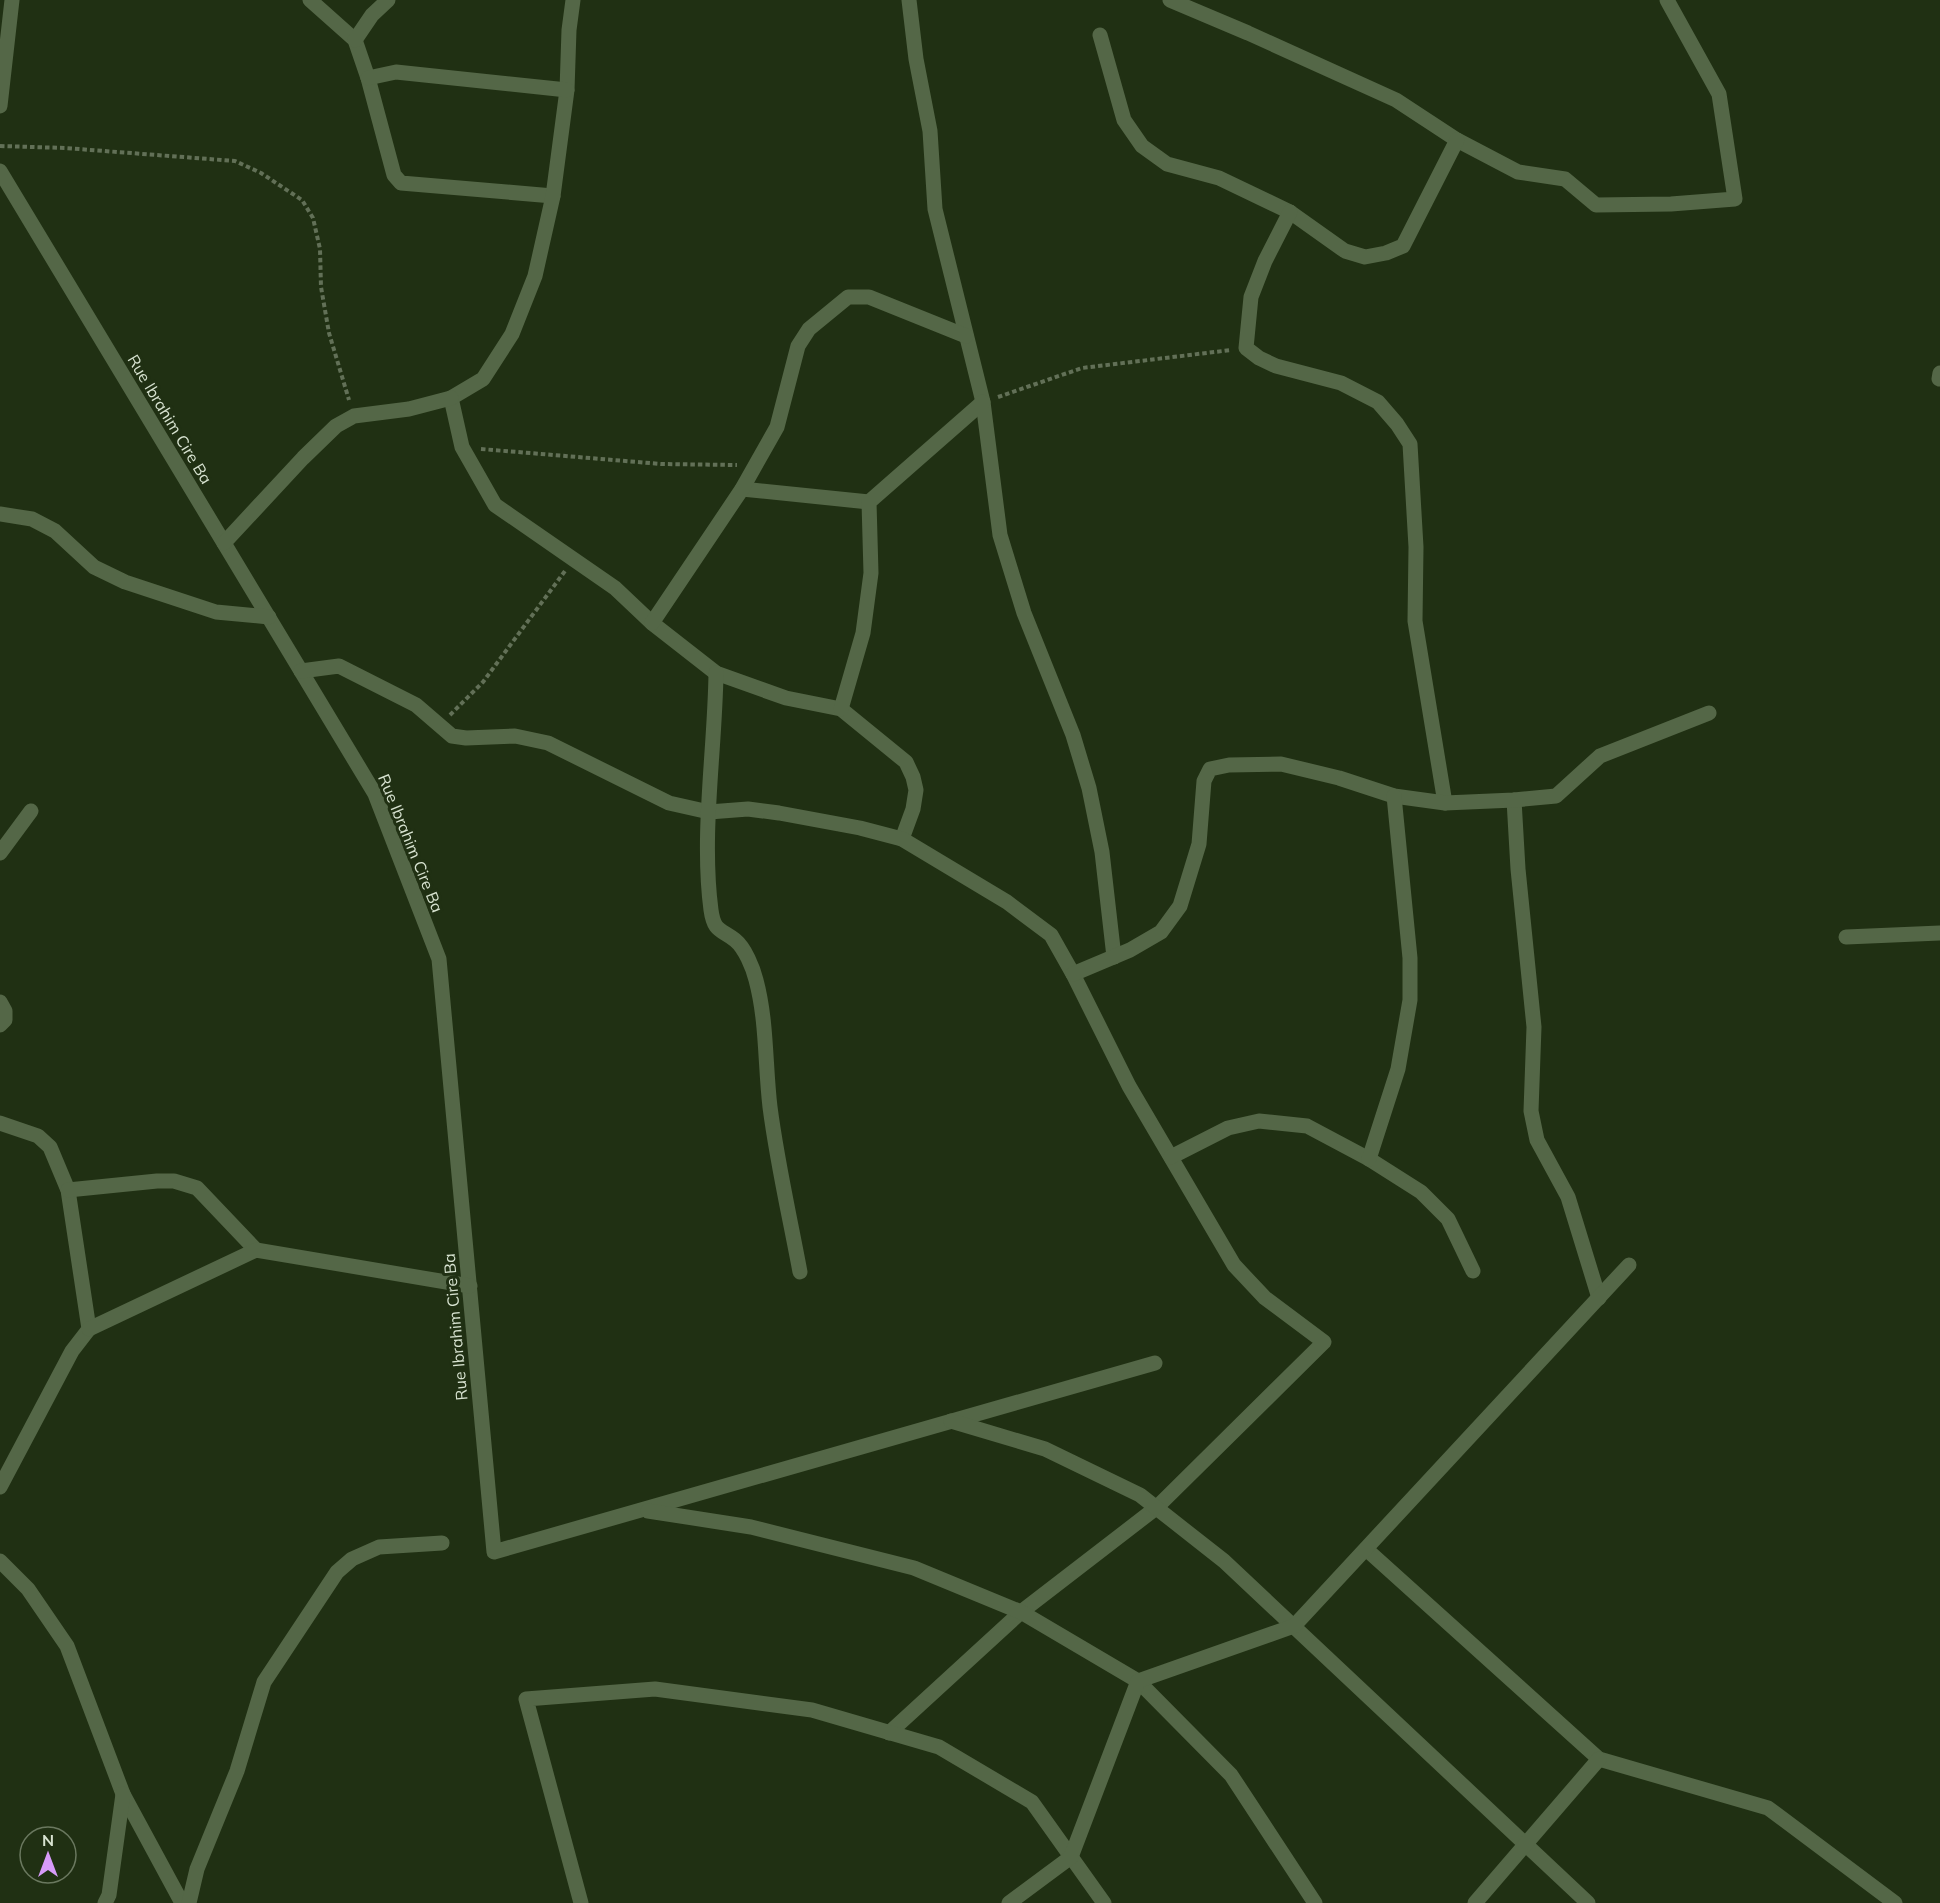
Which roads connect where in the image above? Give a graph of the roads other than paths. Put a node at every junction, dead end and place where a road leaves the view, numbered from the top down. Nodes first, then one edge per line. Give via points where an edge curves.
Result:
1 (12, 0) edge
2 (310, 0) edge
3 (388, 0) edge
4 (573, 0) edge
5 (909, 0) edge
6 (1170, 0) edge
7 (1666, 0) edge
8 (1100, 35) dead end
9 (355, 40) junction
10 (368, 78) junction
11 (567, 90) junction
12 (0, 106) edge
13 (1457, 140) junction
14 (0, 171) edge
15 (553, 196) junction
16 (1290, 212) junction
17 (966, 336) junction
18 (451, 398) junction
19 (983, 402) junction
20 (742, 489) junction
21 (869, 502) junction
22 (0, 514) edge
23 (224, 543) junction
24 (268, 617) junction
25 (652, 623) junction
26 (301, 671) junction
27 (716, 673) junction
28 (841, 710) junction
29 (1709, 713) dead end
30 (1394, 796) junction
31 (1514, 800) junction
32 (1445, 803) junction
33 (31, 811) dead end
34 (709, 812) junction
35 (902, 839) junction
36 (0, 854) edge
37 (1940, 933) edge
38 (1846, 937) dead end
39 (1114, 957) junction
40 (1073, 974) junction
41 (0, 1002) edge
42 (0, 1025) edge
43 (0, 1123) edge
44 (1171, 1156) junction
45 (1369, 1159) junction
46 (68, 1190) junction
47 (256, 1250) junction
48 (1629, 1265) dead end
49 (1473, 1271) dead end
50 (800, 1272) dead end
51 (470, 1286) junction
52 (1599, 1298) junction
53 (89, 1329) junction
54 (1155, 1363) dead end
55 (951, 1421) junction
56 (0, 1487) edge
57 (1156, 1508) junction
58 (642, 1510) junction
59 (442, 1543) dead end
60 (1366, 1549) junction
61 (0, 1561) edge
62 (1021, 1612) junction
63 (1294, 1626) junction
64 (1138, 1681) junction
65 (889, 1732) junction
66 (1599, 1759) junction
67 (123, 1794) junction
68 (1526, 1845) junction
69 (1071, 1857) junction
70 (105, 1903) edge
71 (182, 1903) edge
72 (189, 1903) edge
73 (581, 1903) edge
74 (1009, 1903) edge
75 (1104, 1903) edge
76 (1315, 1903) edge
77 (1475, 1903) edge
78 (1588, 1903) edge
79 (1895, 1903) edge

1 - 12 street
2 - 9 street
3 - 9 street
4 - 11 street
5 - 17 street via 930,131 935,209
6 - 13 street via 1396,100
7 - 13 street via 1719,94 1735,199 1596,205 1565,180 1518,172
8 - 16 street via 1124,120 1142,146 1167,164 1219,177
9 - 10 street
10 - 11 street via 396,72
10 - 15 street via 394,175 401,183
11 - 15 street
13 - 16 street via 1403,246 1365,257 1345,251
14 - 23 street, Rue Ibrahim Cire Ba
15 - 18 street via 535,276 512,333 483,379
16 - 32 street via 1251,297 1246,348 1276,366 1341,382 1378,402 1410,444 1416,547 1414,621
17 - 19 street
17 - 20 street via 869,297 848,297 809,329 798,346 777,427
18 - 23 street via 409,409 354,416 336,426
18 - 25 street via 462,447 495,505 615,588
19 - 21 street
19 - 39 street via 1000,535 1024,613 1073,735 1089,788 1102,852
20 - 21 street
20 - 25 street
21 - 28 street via 871,573 863,633
22 - 24 street via 32,519 55,531 93,567 125,582 216,612
23 - 24 street, Rue Ibrahim Cire Ba
24 - 26 street, Rue Ibrahim Cire Ba
25 - 27 street
26 - 34 street via 339,666 416,705 452,736 515,736 548,743 669,804
26 - 51 street, Rue Ibrahim Cire Ba via 375,794 439,960
27 - 28 street via 786,698
27 - 34 street
28 - 35 street via 906,762 914,777 913,809
29 - 31 street via 1600,756 1556,796
30 - 32 street
30 - 39 street via 1281,764 1210,769 1204,781 1199,844 1180,906 1161,932
30 - 45 street via 1410,958 1410,1000 1398,1069
31 - 32 street
31 - 52 street via 1534,1027 1531,1111 1537,1140 1568,1197
33 - 36 street
34 - 35 street via 748,809
34 - 50 street via 708,885 712,914 720,931 736,941 756,979 771,1108
35 - 40 street via 1007,902 1050,935
37 - 38 street
39 - 40 street
40 - 44 street via 1129,1086
41 - 42 street via 4,1020
43 - 46 street via 38,1136 50,1147
44 - 45 street via 1228,1128 1259,1121 1307,1126
44 - 57 street via 1234,1265 1265,1298 1324,1342
45 - 49 street via 1421,1192 1448,1219
46 - 47 street via 157,1181 197,1188
46 - 53 street
47 - 51 street
47 - 53 street
48 - 52 street
51 - 58 street, Rue Ibrahim Cire Ba via 495,1552
52 - 60 street
53 - 56 street via 72,1351
54 - 55 street
55 - 57 street via 1045,1449 1140,1495
55 - 58 street
57 - 62 street
57 - 63 street via 1224,1561
58 - 62 street via 751,1527 914,1568
59 - 72 street via 379,1547 352,1559 337,1572 264,1682 237,1771 197,1869
60 - 63 street
60 - 66 street
61 - 67 street via 28,1589 67,1646
62 - 64 street
62 - 65 street
63 - 64 street
63 - 68 street
64 - 69 street
64 - 76 street via 1231,1775
65 - 69 street via 939,1748 1032,1802
65 - 73 street via 812,1710 655,1689 526,1699
66 - 68 street
66 - 79 street via 1768,1808
67 - 70 street
67 - 71 street
68 - 77 street
68 - 78 street
69 - 74 street
69 - 75 street

